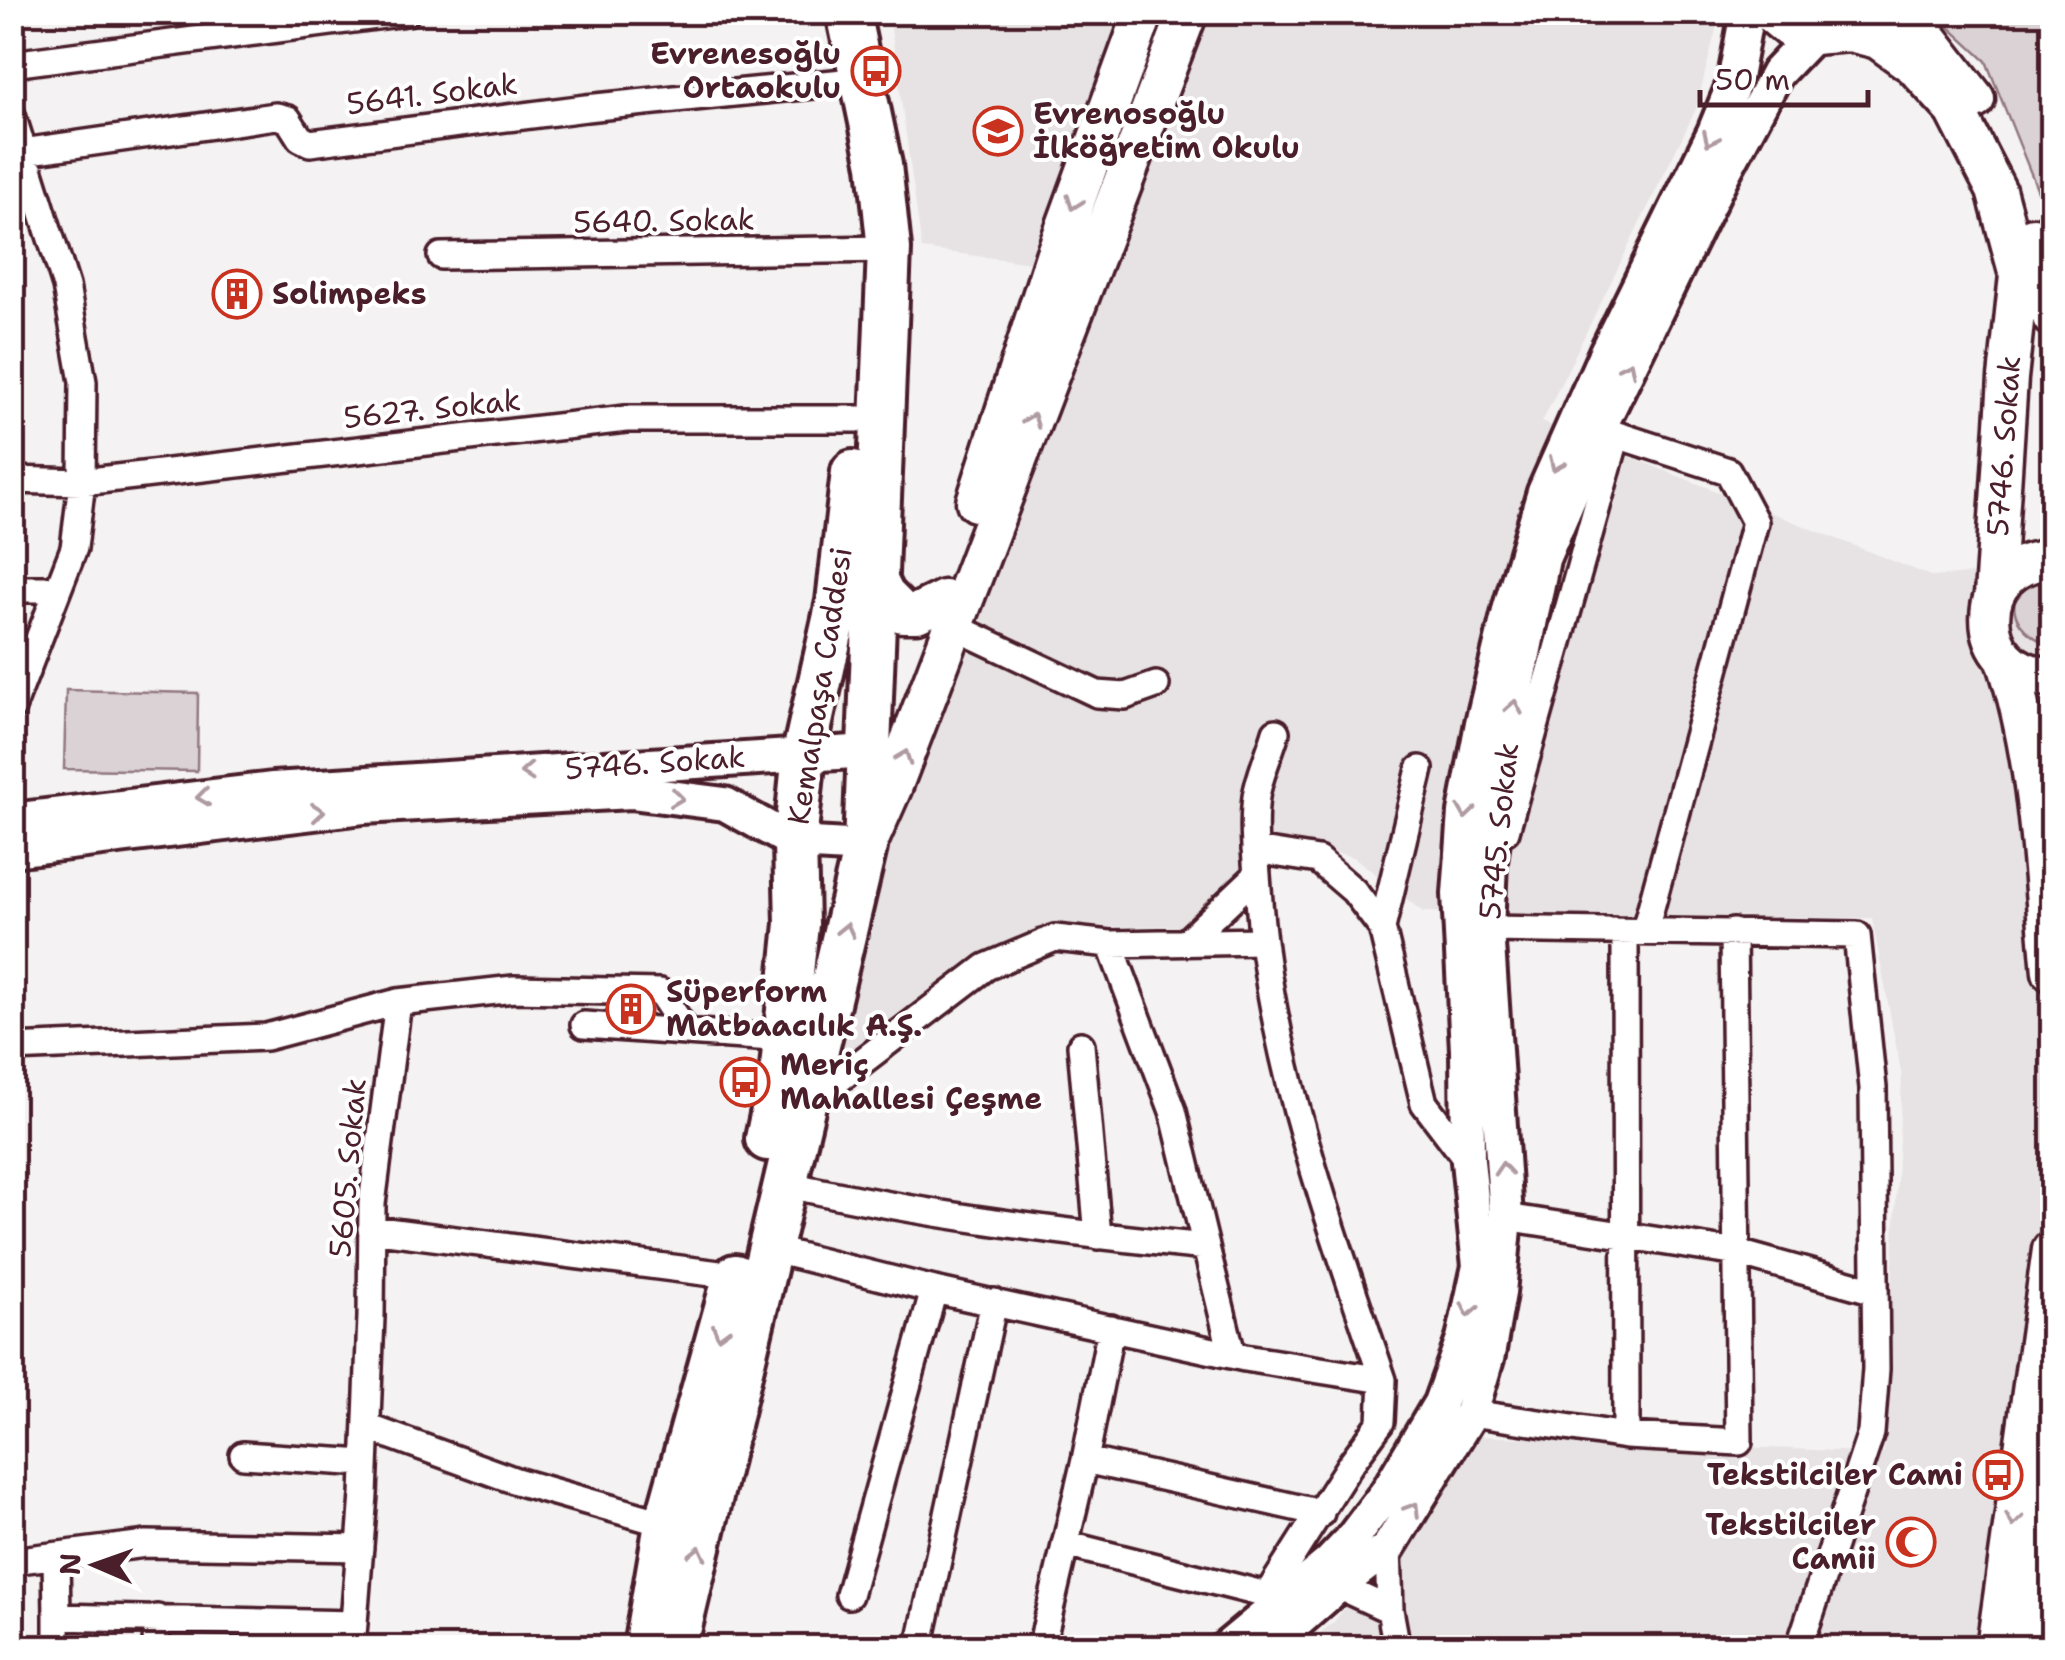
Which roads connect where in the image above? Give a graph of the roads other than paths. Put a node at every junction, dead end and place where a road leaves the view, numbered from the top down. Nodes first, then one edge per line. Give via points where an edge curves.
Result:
1 (407, 12) edge
2 (848, 12) edge
3 (1144, 12) edge
4 (1188, 12) edge
5 (1747, 12) edge
6 (1770, 12) edge
7 (1903, 12) edge
8 (1825, 24) edge
9 (12, 64) edge
10 (864, 80) junction
11 (16, 130) edge
12 (889, 250) junction
13 (441, 256) dead end
14 (2052, 317) edge
15 (859, 419) junction
16 (1608, 432) junction
17 (12, 480) edge
18 (82, 482) junction
19 (2052, 560) edge
20 (874, 573) junction
21 (12, 589) edge
22 (58, 589) junction
23 (1994, 596) junction
24 (949, 613) junction
25 (2006, 660) junction
26 (2052, 678) edge
27 (1156, 685) dead end
28 (12, 708) edge
29 (1276, 732) dead end
30 (869, 752) junction
31 (804, 753) junction
32 (1420, 769) dead end
33 (12, 820) edge
34 (795, 842) junction
35 (865, 846) junction
36 (12, 850) edge
37 (1256, 862) junction
38 (1382, 928) junction
39 (1487, 929) junction
40 (1635, 931) junction
41 (1733, 932) junction
42 (1261, 940) junction
43 (1186, 942) junction
44 (1110, 944) junction
45 (2052, 972) edge
46 (398, 1002) junction
47 (584, 1025) dead end
48 (685, 1030) junction
49 (785, 1039) junction
50 (1081, 1045) dead end
51 (12, 1048) edge
52 (804, 1107) junction
53 (1468, 1161) junction
54 (786, 1184) junction
55 (1506, 1217) junction
56 (372, 1229) junction
57 (1626, 1235) junction
58 (1098, 1236) junction
59 (1206, 1247) junction
60 (770, 1249) junction
61 (2052, 1250) edge
62 (1738, 1253) junction
63 (735, 1276) junction
64 (934, 1290) junction
65 (1875, 1290) junction
66 (994, 1302) junction
67 (1111, 1328) junction
68 (1232, 1354) junction
69 (1383, 1380) junction
70 (1471, 1413) junction
71 (367, 1427) junction
72 (1626, 1436) junction
73 (243, 1454) dead end
74 (1086, 1460) junction
75 (2052, 1462) edge
76 (365, 1463) junction
77 (1321, 1513) junction
78 (666, 1524) junction
79 (1066, 1544) junction
80 (360, 1548) junction
81 (1388, 1548) junction
82 (56, 1556) junction
83 (12, 1561) edge
84 (1338, 1586) junction
85 (849, 1595) dead end
86 (1272, 1600) junction
87 (1390, 1610) junction
88 (57, 1617) junction
89 (157, 1618) junction
90 (245, 1620) junction
91 (353, 1636) edge
92 (57, 1648) edge
93 (156, 1648) edge
94 (246, 1648) edge
95 (645, 1648) edge
96 (676, 1648) edge
97 (919, 1648) edge
98 (1041, 1648) edge
99 (1226, 1648) edge
100 (1267, 1648) edge
101 (1397, 1648) edge
102 (1799, 1648) edge
103 (1996, 1648) edge
104 (2026, 1648) edge

1 - 9 street
2 - 10 main road, Kemalpaşa Caddesi
3 -> 24 main road via 1054,256
24 -> 4 main road
5 -> 53 street, 5745. Sokak via 1727,99 1544,492 1510,607 1482,723 1459,894
6 - 8 main road, 5746. Sokak via 1789,28
7 - 14 main road via 1975,99 2022,192
16 -> 8 street, 5745. Sokak via 1722,176 1777,72
8 - 23 main road, 5746. Sokak via 1878,39 1914,65 1955,110 1996,190 2018,275
10 - 11 street, 5641. Sokak via 310,142 276,116
10 - 12 main road, Kemalpaşa Caddesi
11 - 18 street via 66,286 83,382
12 - 13 street, 5640. Sokak
12 - 15 main road, Kemalpaşa Caddesi
12 - 20 main road, Kemalpaşa Caddesi
15 - 18 street, 5627. Sokak via 626,419
15 - 31 main road, Kemalpaşa Caddesi via 838,602
16 - 39 street, 5745. Sokak via 1544,559 1506,744
16 - 40 street via 1728,471 1755,522
17 - 18 street, 5627. Sokak
18 - 22 street via 74,548
19 - 23 main road, 5746. Sokak via 2020,566
20 - 24 main road via 903,613
20 - 30 main road, Kemalpaşa Caddesi
21 - 22 street
22 - 28 street
23 - 25 main road, 5746. Sokak via 1990,630
24 - 27 street via 1097,694 1125,696
24 - 30 main road
35 -> 24 main road via 892,788
25 - 26 main road via 2020,671
25 - 45 main road, 5746. Sokak via 2031,763
29 - 37 street via 1256,796
30 - 31 street, 5746. Sokak
30 - 35 main road, Kemalpaşa Caddesi
31 -> 33 street, 5746. Sokak via 272,789
31 - 34 main road, Kemalpaşa Caddesi
32 - 38 street
34 - 35 street
36 -> 34 street via 364,807 631,792 724,804
34 - 49 main road, Kemalpaşa Caddesi via 797,924
52 -> 35 main road, Kemalpaşa Caddesi
37 - 38 street via 1318,860
37 - 42 street
37 - 43 street
38 - 53 street via 1424,1103
39 - 40 street
55 -> 39 street, 5745. Sokak
40 - 41 street
40 - 57 street
41 - 62 street
41 - 65 street via 1857,935 1872,1088
42 - 43 street
42 - 69 street via 1284,1064
43 - 44 street
44 - 52 street via 1055,938 986,967
44 - 59 street via 1173,1112
46 - 48 street via 514,988 660,992
46 - 51 street via 266,1037
46 - 56 street, 5605. Sokak
47 - 48 street
48 - 49 street
49 - 63 main road, Kemalpaşa Caddesi
50 - 58 street
52 - 54 main road, Kemalpaşa Caddesi
53 -> 86 street, 5745. Sokak via 1479,1266 1440,1403 1350,1541
54 - 58 street
54 - 60 main road, Kemalpaşa Caddesi
55 - 57 street
55 - 70 street, 5745. Sokak via 1499,1293
56 - 63 street
56 - 71 street, 5605. Sokak
57 - 62 street
57 - 72 street
58 - 59 street
59 - 68 street
60 - 64 street
96 -> 60 main road, Kemalpaşa Caddesi
61 -> 103 main road
62 - 65 street
62 - 72 street via 1738,1442
63 -> 78 main road, Kemalpaşa Caddesi
64 - 66 street
64 - 85 street
65 - 102 street via 1871,1433
66 - 67 street
66 - 97 street
67 - 68 street
67 - 74 street
68 - 69 street
69 - 77 street via 1381,1422
70 - 72 street
81 -> 70 street, 5745. Sokak
71 - 76 street, 5605. Sokak
71 - 78 street via 516,1482
73 - 76 street
74 - 77 street
74 - 79 street
75 - 104 main road
76 - 80 street, 5605. Sokak
77 - 86 street
78 - 95 main road, Kemalpaşa Caddesi
79 - 86 street
79 - 98 street
80 - 82 street via 146,1544
80 - 91 street, 5605. Sokak
81 - 84 street, 5745. Sokak
81 - 87 street
82 - 83 street
82 - 88 street
84 - 87 street
84 - 100 street, 5745. Sokak
86 - 99 street, 5745. Sokak
87 - 101 street
88 - 89 street
88 - 92 street
89 - 90 street
89 - 93 street
90 - 91 street
90 - 94 street

